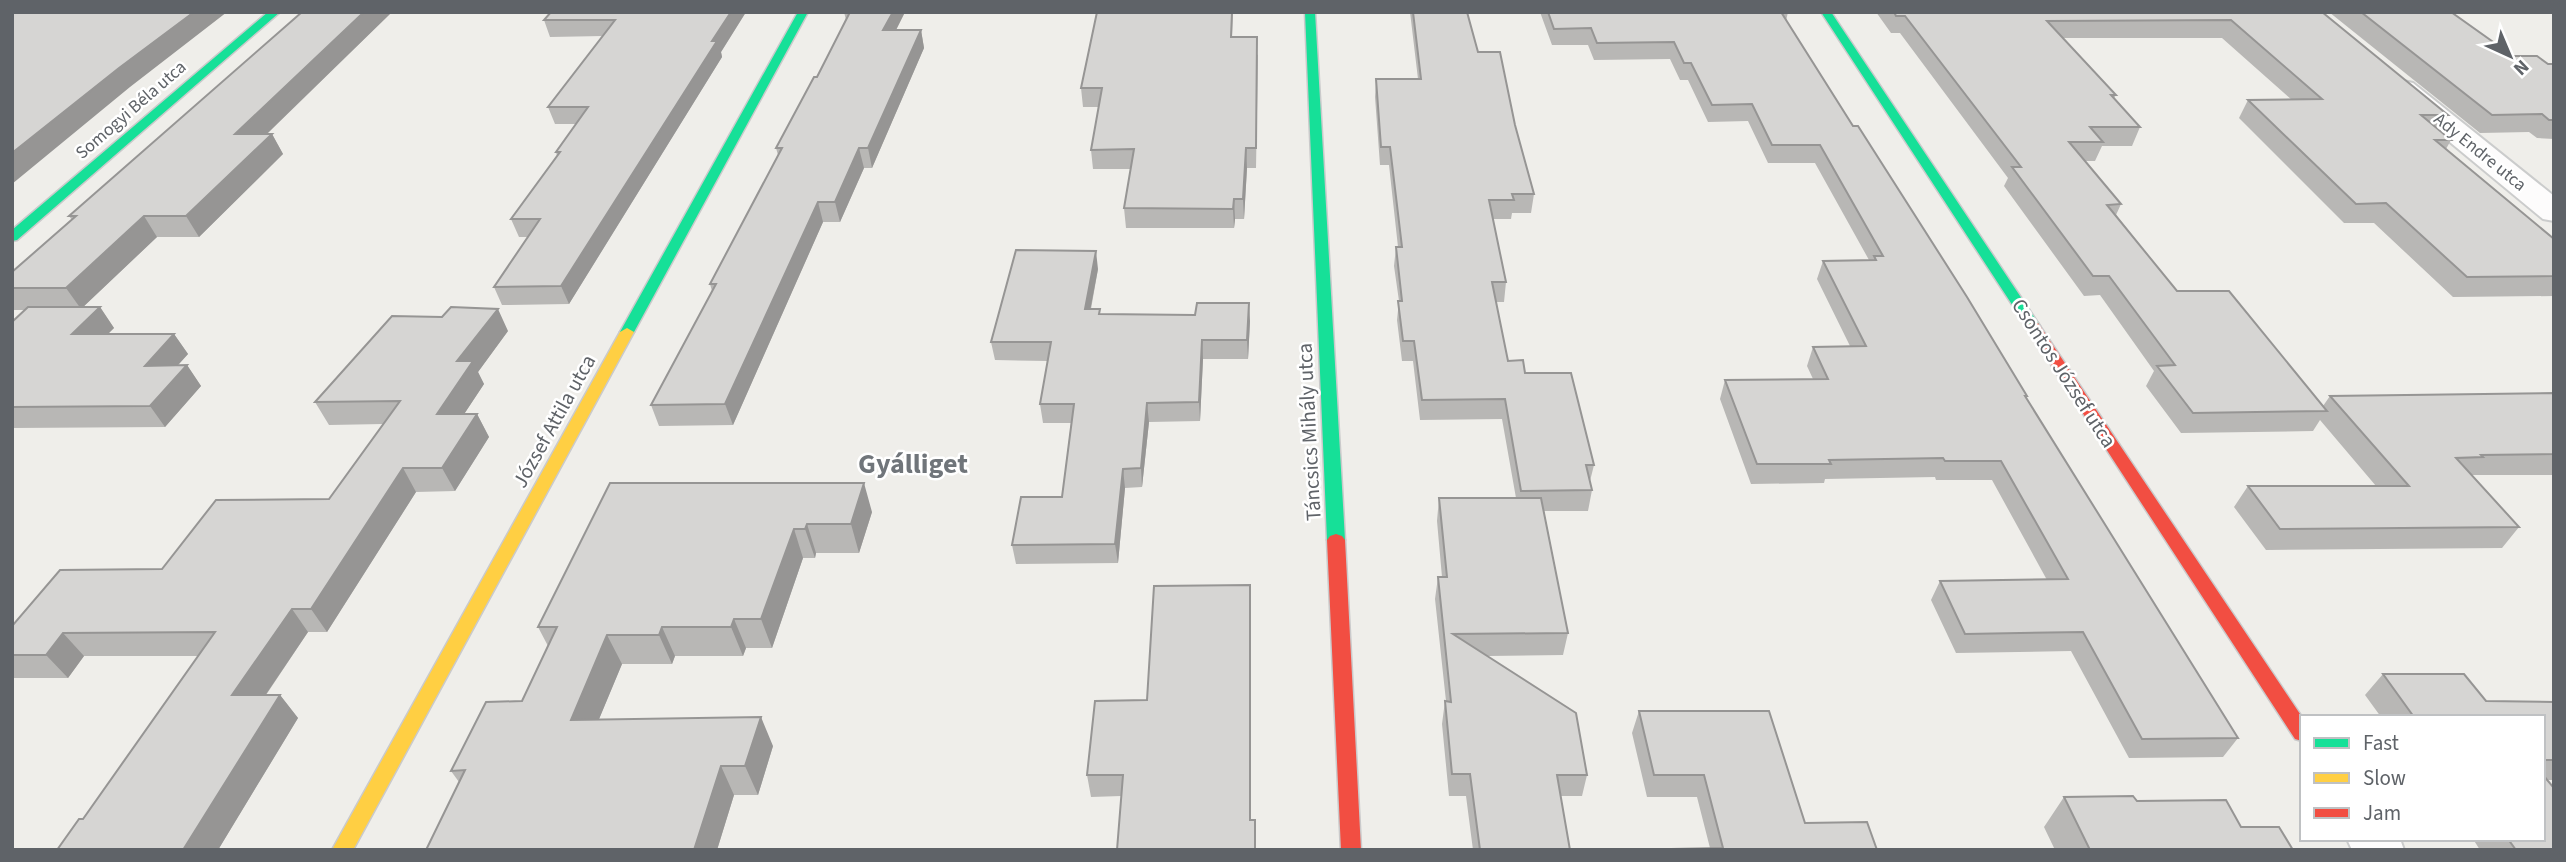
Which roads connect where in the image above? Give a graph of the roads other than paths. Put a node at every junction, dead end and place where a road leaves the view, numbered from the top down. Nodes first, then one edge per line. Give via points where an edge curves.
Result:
1 (275, 12) edge
2 (803, 12) edge
3 (1310, 12) edge
4 (1826, 12) edge
5 (2384, 73) edge
6 (2554, 212) edge
7 (12, 237) edge
8 (2300, 730) edge
9 (342, 850) edge
10 (1351, 850) edge

1 - 7 street, Somogyi Béla utca
2 - 9 street, József Attila utca
3 - 10 street, Táncsics Mihály utca
4 - 8 street, Csontos József utca
5 - 6 street, Ady Endre utca

